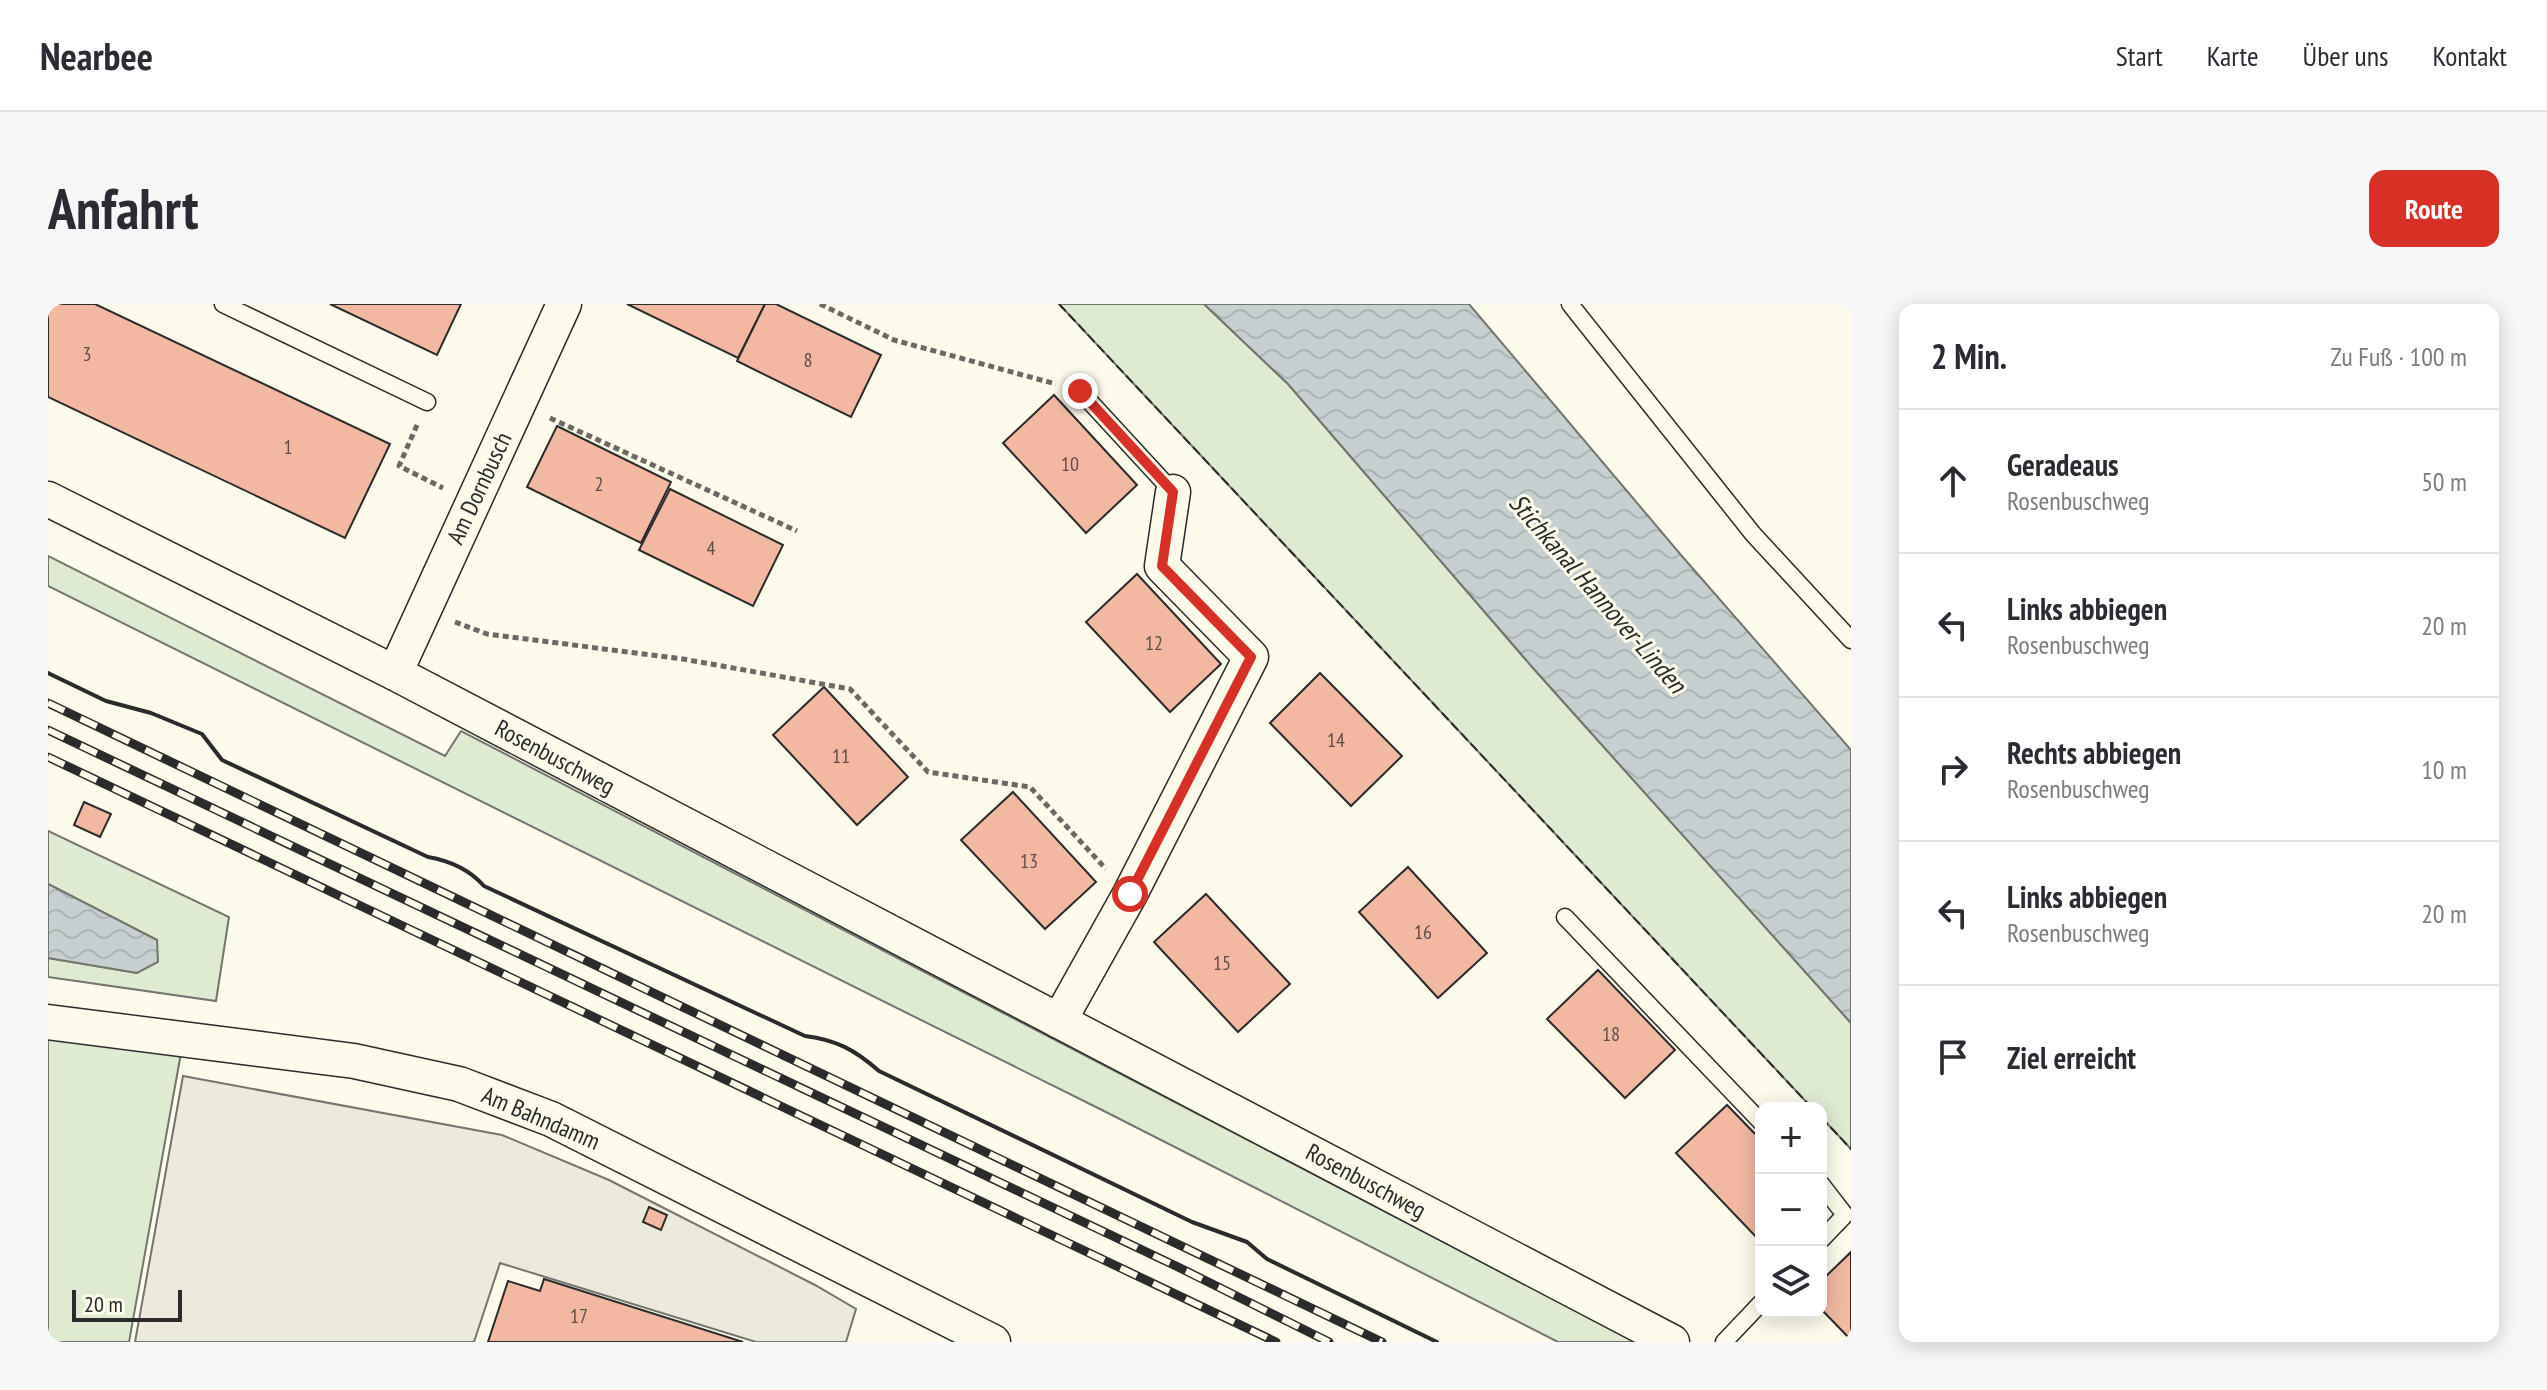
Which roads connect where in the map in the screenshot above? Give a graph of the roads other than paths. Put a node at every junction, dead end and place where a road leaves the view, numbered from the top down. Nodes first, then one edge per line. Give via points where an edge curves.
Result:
1 (223, 304) edge
2 (564, 304) edge
3 (1570, 304) edge
4 (1080, 391) road end
5 (427, 402) road end
6 (1173, 492) joint
7 (48, 499) edge
8 (1851, 640) edge
9 (395, 673) junction
10 (1565, 917) dead end
11 (1059, 1021) junction
12 (48, 1022) edge
13 (1755, 1116) edge
14 (1827, 1192) edge
15 (1827, 1234) edge
16 (1755, 1309) edge
17 (948, 1332) edge
18 (993, 1342) edge
19 (1672, 1342) edge
20 (1724, 1342) edge

1 - 5 lane
2 - 9 street, Am Dornbusch
3 - 8 lane via 1753,534
4 - 6 lane
6 - 11 street via 1162,566 1251,657
7 - 9 street, Rosenbuschweg
9 - 11 street, Rosenbuschweg
10 - 13 lane
11 - 19 street, Rosenbuschweg
12 - 17 street, Am Bahndamm via 354,1061 459,1084 551,1119
14 - 15 lane via 1845,1215
16 - 20 lane
17 - 18 street, Am Bahndamm

